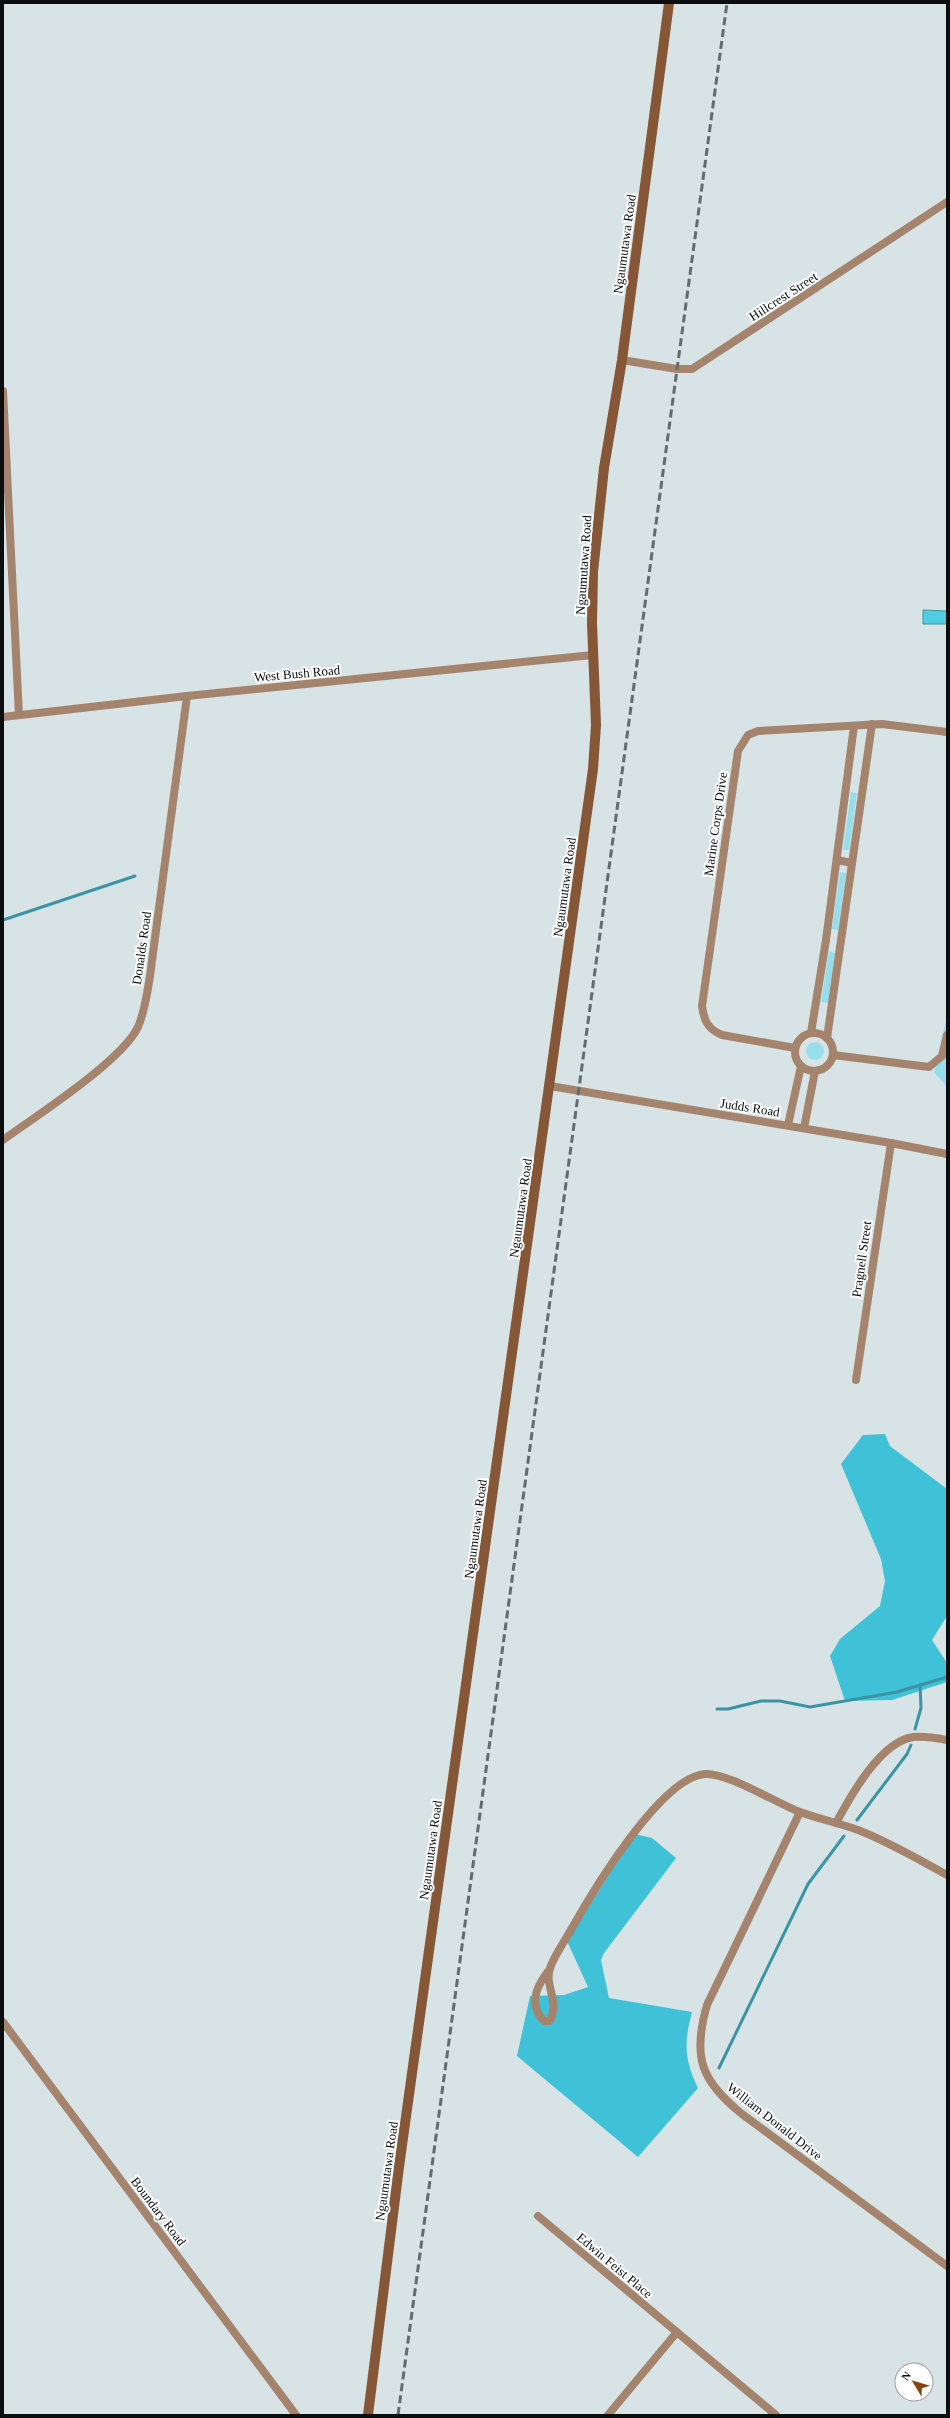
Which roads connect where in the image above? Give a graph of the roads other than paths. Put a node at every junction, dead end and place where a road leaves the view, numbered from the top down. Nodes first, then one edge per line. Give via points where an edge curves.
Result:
1 (669, 3) edge
2 (947, 202) edge
3 (622, 360) junction
4 (3, 391) edge
5 (593, 655) junction
6 (187, 696) junction
7 (19, 715) junction
8 (3, 717) edge
9 (872, 724) junction
10 (854, 726) junction
11 (947, 732) edge
12 (848, 781) junction
13 (862, 782) junction
14 (837, 860) junction
15 (852, 863) junction
16 (826, 940) junction
17 (841, 942) junction
18 (811, 1033) junction
19 (947, 1035) edge
20 (827, 1038) junction
21 (795, 1048) junction
22 (833, 1055) junction
23 (801, 1066) junction
24 (815, 1071) junction
25 (550, 1086) junction
26 (788, 1125) junction
27 (804, 1128) junction
28 (3, 1140) edge
29 (891, 1142) junction
30 (947, 1154) edge
31 (856, 1380) dead end
32 (947, 1740) edge
33 (800, 1812) junction
34 (836, 1823) junction
35 (947, 1875) edge
36 (550, 1969) junction
37 (3, 2022) edge
38 (538, 2216) dead end
39 (947, 2266) edge
40 (677, 2332) junction
41 (296, 2415) edge
42 (368, 2415) edge
43 (608, 2415) edge
44 (776, 2415) edge

1 - 3 main road, Ngaumutawa Road
2 - 3 street, Hillcrest Street via 692,369 677,370
3 - 5 main road, Ngaumutawa Road via 604,468 593,572
4 - 7 street
5 - 6 street, West Bush Road
5 - 25 main road, Ngaumutawa Road via 596,725 593,769
6 - 7 street, West Bush Road
6 - 28 street, Donalds Road via 145,1007 137,1028 122,1048 101,1067
7 - 8 street, West Bush Road
9 - 10 street, Marine Corps Drive
9 - 11 street, Marine Corps Drive via 897,724
9 - 13 street
10 - 12 street
10 - 21 street, Marine Corps Drive via 758,731 748,736 738,751 702,1006 703,1018 714,1032 722,1036
12 - 13 street
12 - 14 street
13 - 15 street
14 - 15 street
14 - 16 street
15 - 17 street
16 - 17 street
16 - 18 street
17 - 20 street
18 - 20 street via 821,1034
18 - 21 street via 803,1036
19 - 22 street via 942,1056 929,1067
20 - 22 street via 831,1043
21 - 23 street via 796,1058
22 - 24 street via 826,1066
23 - 24 street
23 - 26 street
24 - 27 street
25 - 26 street, Judds Road
25 - 42 main road, Ngaumutawa Road via 399,2167
26 - 27 street, Judds Road
27 - 29 street, Judds Road
29 - 30 street, Judds Road
29 - 31 street, Pragnell Street
32 - 34 street via 912,1737 894,1746 876,1763 851,1794
33 - 34 street
33 - 36 street via 721,1777 706,1774 692,1777 681,1784 648,1817 611,1865
33 - 39 street, William Donald Drive via 707,2005 699,2031 706,2076 720,2097
34 - 35 street via 888,1844
36 - 36 street via 555,2010 550,2020 544,2021 537,2010 535,1991 538,1983
37 - 41 street, Boundary Road
38 - 40 street, Edwin Feist Place
40 - 43 street
40 - 44 street, Edwin Feist Place

